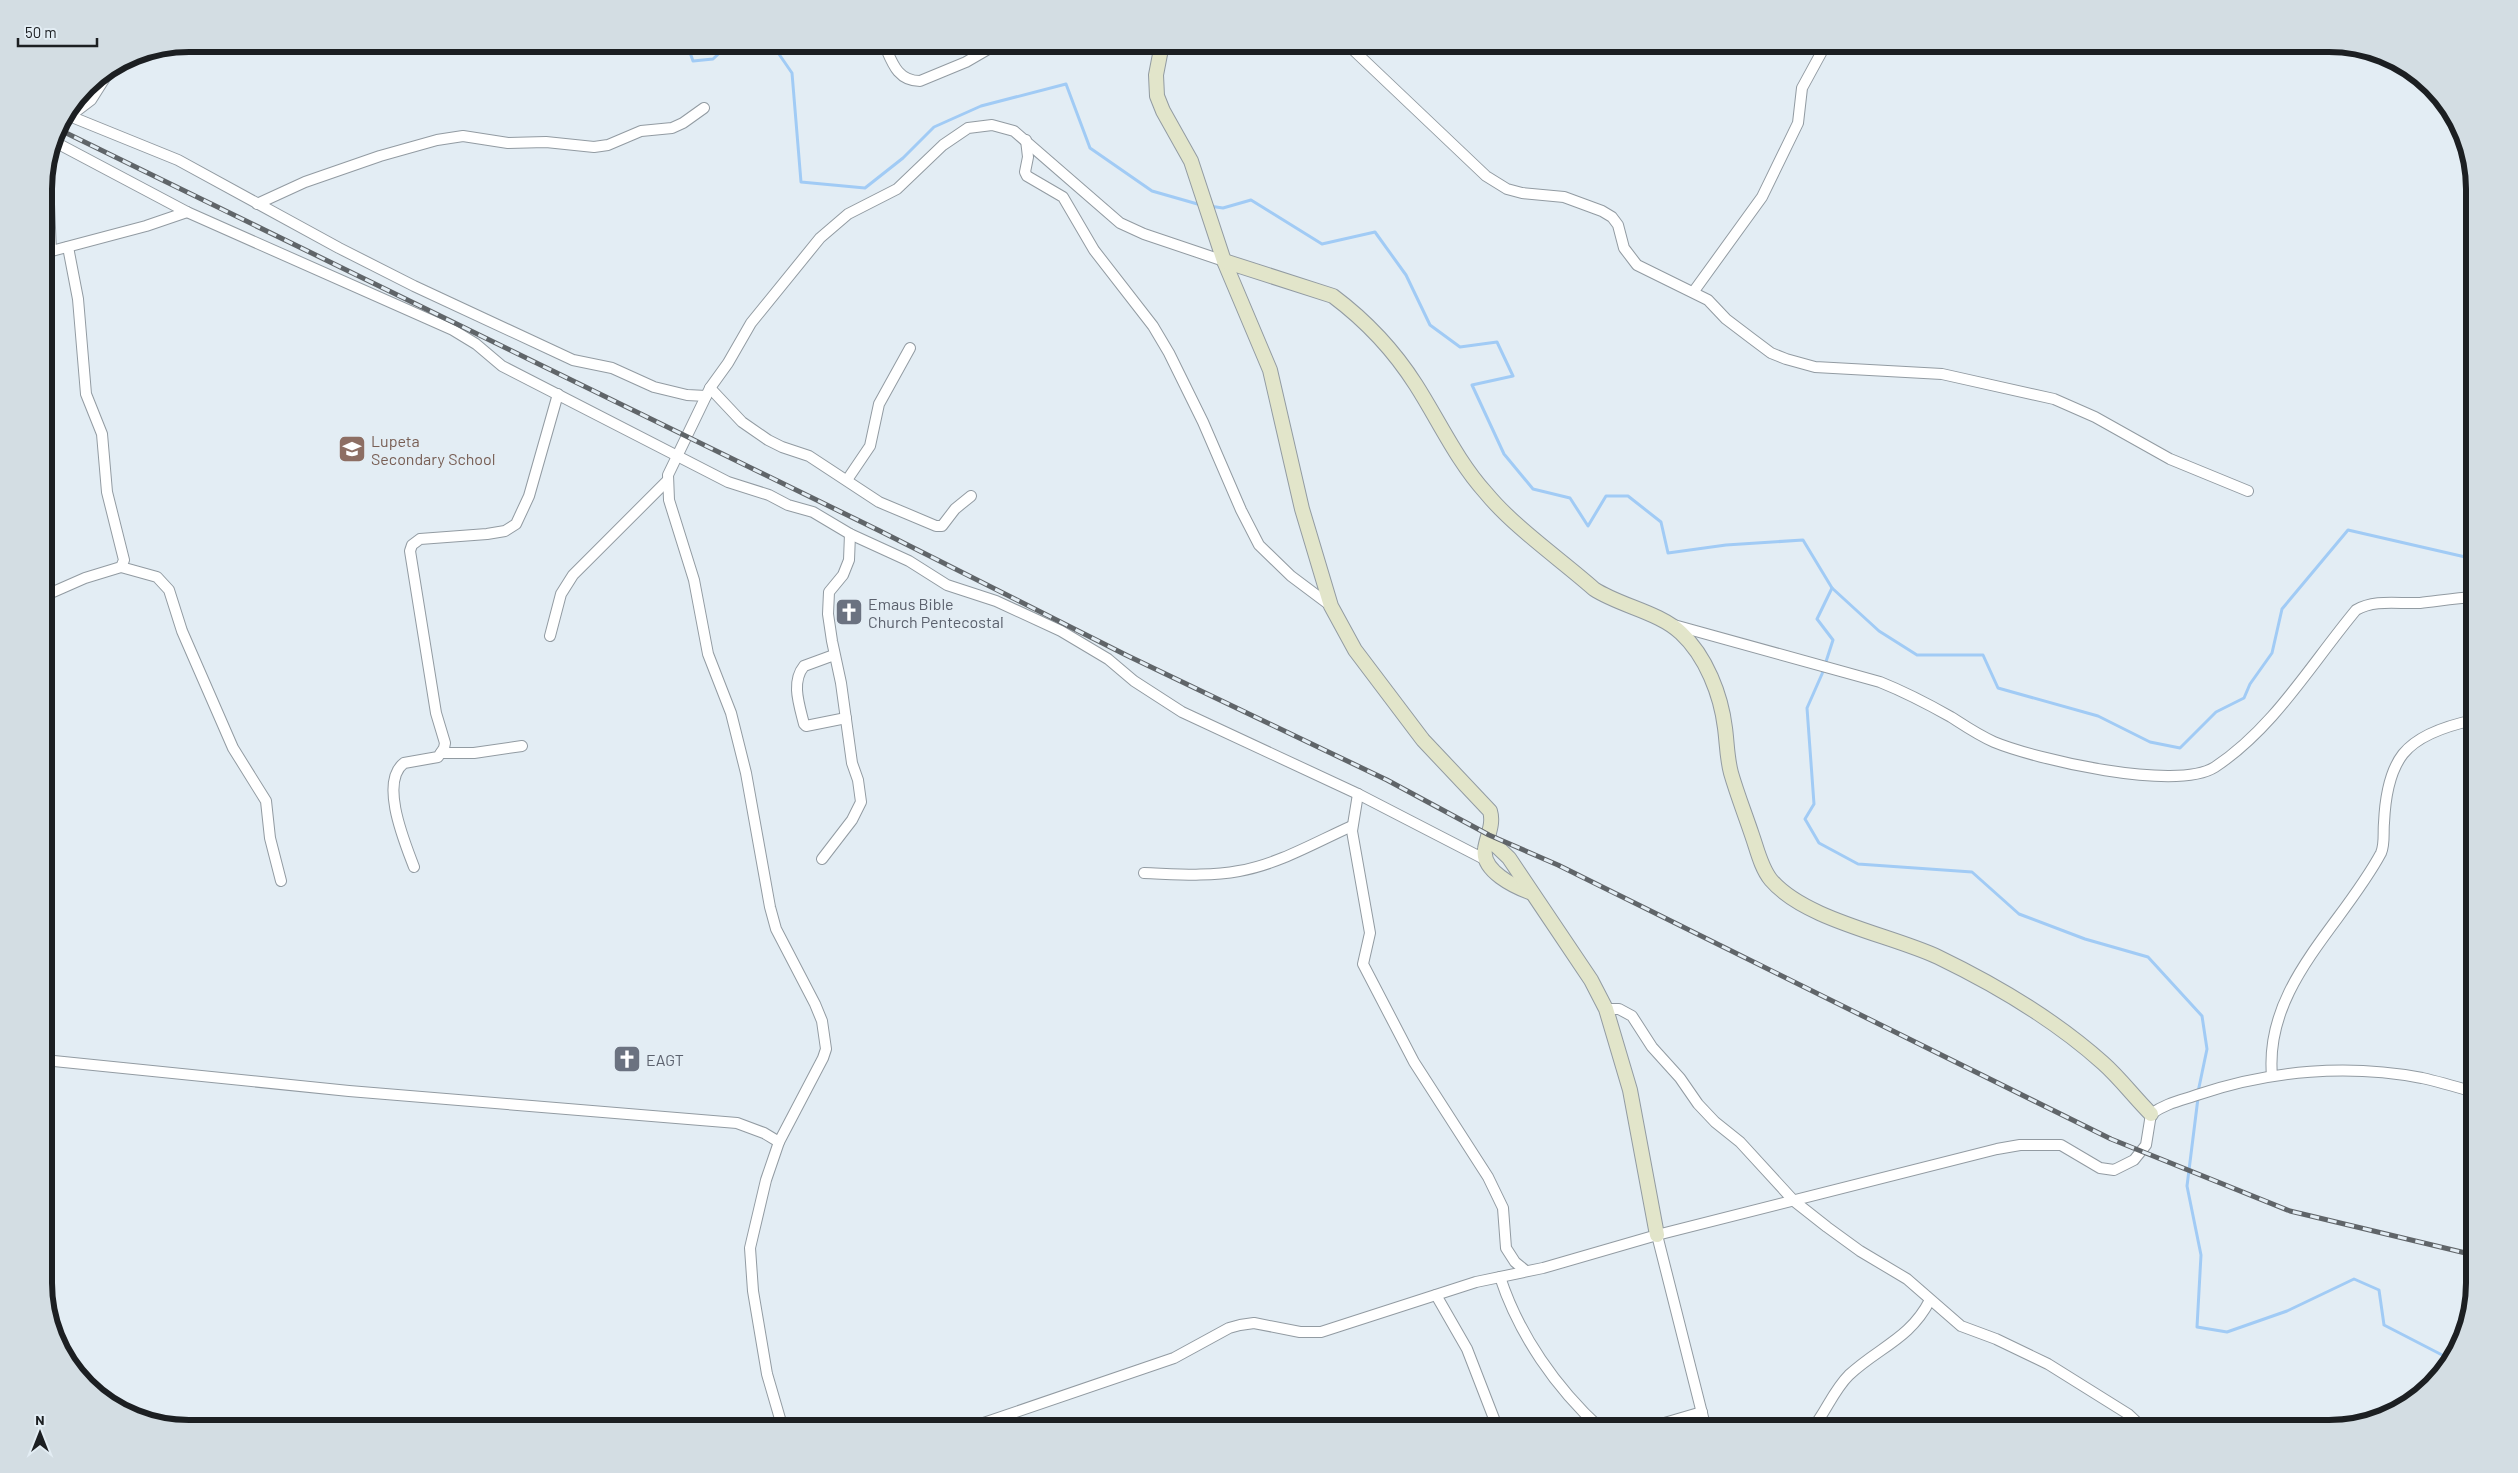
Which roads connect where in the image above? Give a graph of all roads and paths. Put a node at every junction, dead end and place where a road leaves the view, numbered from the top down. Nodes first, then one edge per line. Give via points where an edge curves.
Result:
1 (887, 52) edge
2 (983, 52) edge
3 (1160, 52) edge
4 (1355, 52) edge
5 (1822, 52) edge
6 (101, 84) edge
7 (79, 108) edge
8 (704, 108) dead end
9 (74, 117) edge
10 (1026, 140) junction
11 (60, 145) edge
12 (257, 204) junction
13 (187, 212) junction
14 (68, 248) junction
15 (53, 251) edge
16 (1222, 255) junction
17 (1694, 291) junction
18 (910, 348) dead end
19 (708, 392) junction
20 (558, 394) junction
21 (677, 455) junction
22 (668, 480) junction
23 (847, 480) junction
24 (2248, 491) dead end
25 (971, 496) dead end
26 (850, 534) junction
27 (121, 566) junction
28 (53, 592) edge
29 (2465, 598) edge
30 (1331, 606) junction
31 (1672, 625) junction
32 (550, 636) dead end
33 (834, 655) junction
34 (846, 718) junction
35 (2465, 722) edge
36 (522, 746) dead end
37 (441, 753) junction
38 (1358, 794) junction
39 (1352, 826) junction
40 (1488, 838) junction
41 (822, 859) dead end
42 (1486, 860) junction
43 (414, 867) dead end
44 (1144, 874) dead end
45 (281, 881) dead end
46 (1532, 893) junction
47 (1606, 1009) junction
48 (53, 1061) edge
49 (2272, 1076) junction
50 (2466, 1090) edge
51 (2151, 1114) junction
52 (778, 1142) junction
53 (1794, 1201) junction
54 (1657, 1234) junction
55 (1526, 1271) junction
56 (1500, 1277) junction
57 (1436, 1295) junction
58 (1930, 1300) junction
59 (1702, 1412) junction
60 (780, 1420) edge
61 (992, 1420) edge
62 (1495, 1420) edge
63 (1591, 1420) edge
64 (1675, 1420) edge
65 (1704, 1420) edge
66 (1819, 1420) edge
67 (2134, 1420) edge

1 - 2 street via 901,76 920,81
3 - 16 street via 1156,75 1157,96 1192,161
4 - 17 street via 1486,176 1515,191 1564,197 1602,211 1618,225 1624,248 1636,265 1661,279
5 - 17 street via 1802,88 1798,123 1762,197
6 - 7 street via 92,100
8 - 12 street via 672,128 641,131 594,147 546,142 508,143 463,136 437,140 305,182
9 - 12 street via 178,160
10 - 16 street via 1120,223 1144,234
10 - 19 street via 1014,131 992,125 968,128 943,145 897,189 839,220 811,248 761,310
10 - 30 street via 1027,176 1063,197 1094,250 1141,310 1169,353 1259,545 1290,576
11 - 13 street
12 - 19 street via 414,286 573,360 612,368 654,387 687,395
13 - 14 street
13 - 20 street via 453,330 502,366
14 - 15 street
14 - 27 street via 78,299 86,394 102,434 107,492 124,560
16 - 30 street via 1270,370 1302,509
16 - 31 street via 1333,296 1347,307 1366,324 1415,383 1467,470 1496,504 1594,589
17 - 24 street via 1771,353 1786,359 1816,367 1942,374 2054,399 2095,417 2170,459
18 - 23 street via 879,404 870,446
19 - 21 street
19 - 23 street via 754,431 782,447 810,456
20 - 21 street
20 - 37 street via 526,503 516,524 505,531 487,534 420,538 412,545 411,562 436,713 445,743
21 - 22 street
21 - 26 street via 728,482 814,512
22 - 32 street via 569,580 561,594
22 - 52 street via 669,500 694,580 708,654 731,713 746,773 776,929 815,1004 824,1034 826,1049 817,1072
23 - 25 street via 879,502 939,526 945,524 955,509
26 - 33 street via 849,560 829,592 829,626
26 - 38 street via 909,561 947,585 996,601 1061,631 1108,659 1171,705
27 - 28 street
27 - 45 street via 157,577 169,590 182,631 233,748 266,801 270,838
29 - 31 street via 2373,603 2356,610 2320,652 2288,698 2254,735 2214,768 2191,774 2135,775 2106,771 2008,746 1981,736 1907,693 1880,682
30 - 40 street via 1356,650 1422,740 1488,807 1491,819
31 - 51 street via 1690,642 1709,673 1722,711 1731,772 1760,857 1771,879 1811,907 1935,956 2036,1013 2104,1064
33 - 34 street
33 - 34 street via 804,666 796,680 798,699 806,726
34 - 41 street via 860,802 852,820
35 - 49 street via 2436,731 2419,740 2404,754 2388,787 2380,853 2285,999 2272,1041
36 - 37 street via 474,753
37 - 43 street via 438,757 404,763 394,776 393,792 400,826
38 - 39 street
38 - 42 street
39 - 44 street via 1283,857 1240,871
39 - 55 street via 1370,933 1363,964 1411,1056 1488,1177 1503,1208 1506,1248
40 - 42 street via 1484,850
40 - 46 street via 1509,858
42 - 46 street via 1506,880
46 - 47 street via 1591,980
47 - 53 street via 1619,1009 1632,1016 1652,1047 1698,1104 1714,1122 1740,1142
47 - 54 street via 1630,1090
48 - 52 street via 339,1090 737,1123 750,1126
49 - 50 street via 2327,1071 2375,1072 2423,1078
49 - 51 street via 2232,1083 2171,1103
51 - 53 street via 2146,1144 2134,1160 2114,1170 2100,1168 2061,1145 2020,1145
52 - 60 street via 756,1219 750,1262 767,1374
53 - 54 street
53 - 58 street via 1860,1251 1906,1279
54 - 55 street
54 - 59 street
55 - 56 street
56 - 57 street
56 - 63 street via 1510,1308 1524,1332 1574,1404
57 - 61 street via 1321,1332 1240,1324 1166,1361
57 - 62 street via 1467,1349
58 - 66 street via 1916,1324 1848,1377 1832,1396
58 - 67 street via 1961,1326 2048,1364
59 - 64 street
59 - 65 street

